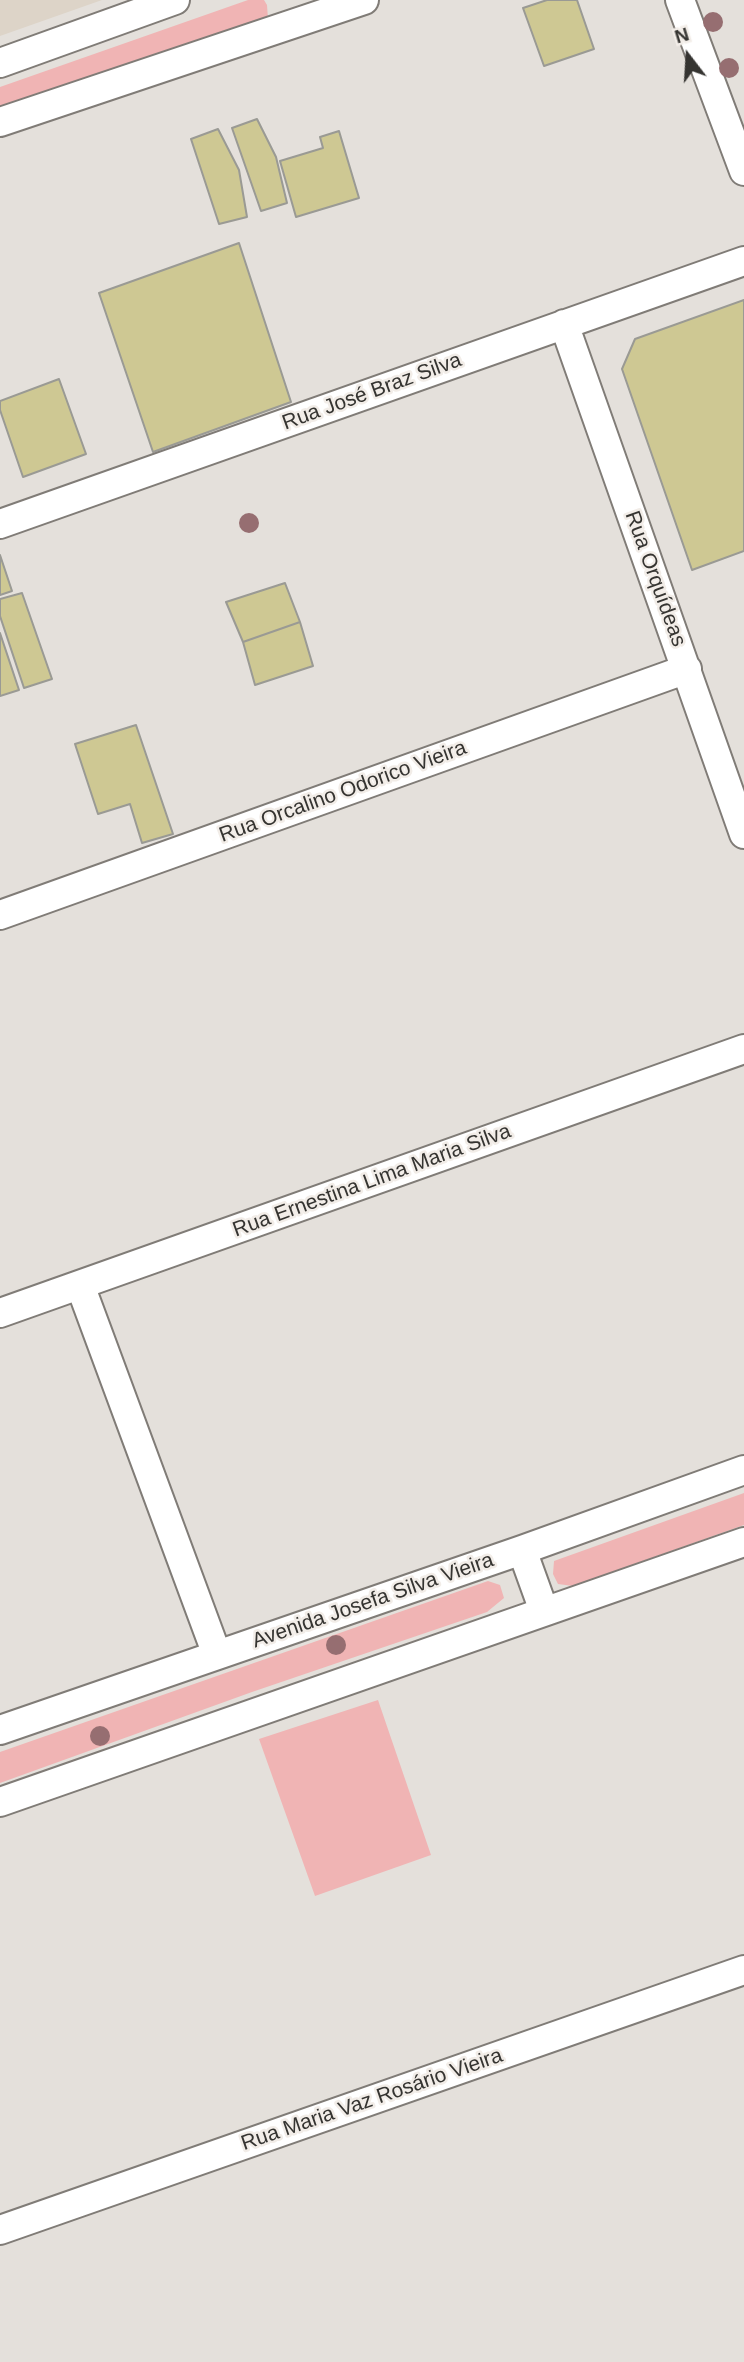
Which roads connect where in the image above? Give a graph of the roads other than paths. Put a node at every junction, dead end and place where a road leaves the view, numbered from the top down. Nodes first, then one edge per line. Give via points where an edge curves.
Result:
1 (175, 0) edge
2 (364, 0) edge
3 (680, 0) edge
4 (299, 10) edge
5 (0, 62) edge
6 (0, 122) edge
7 (744, 172) edge
8 (744, 261) edge
9 (564, 324) junction
10 (0, 524) edge
11 (687, 669) junction
12 (744, 834) edge
13 (0, 915) edge
14 (744, 1049) edge
15 (79, 1285) junction
16 (0, 1313) edge
17 (744, 1470) edge
18 (744, 1542) edge
19 (522, 1550) junction
20 (544, 1611) junction
21 (217, 1655) junction
22 (0, 1730) edge
23 (0, 1802) edge
24 (744, 1970) edge
25 (0, 2230) edge

1 - 5 street
2 - 4 street
3 - 7 street
4 - 6 street
8 - 9 street, Rua José Braz Silva
9 - 10 street, Rua José Braz Silva
9 - 11 street, Rua Orquídeas
11 - 12 street, Rua Orquídeas
11 - 13 street, Rua Orcalino Odorico Vieira
14 - 15 street, Rua Ernestina Lima Maria Silva
15 - 16 street, Rua Ernestina Lima Maria Silva
15 - 21 street
17 - 19 street, Avenida Josefa Silva Vieira
18 - 20 street
19 - 20 street
19 - 21 street, Avenida Josefa Silva Vieira
20 - 23 street
21 - 22 street, Avenida Josefa Silva Vieira
24 - 25 street, Rua Maria Vaz Rosário Vieira

